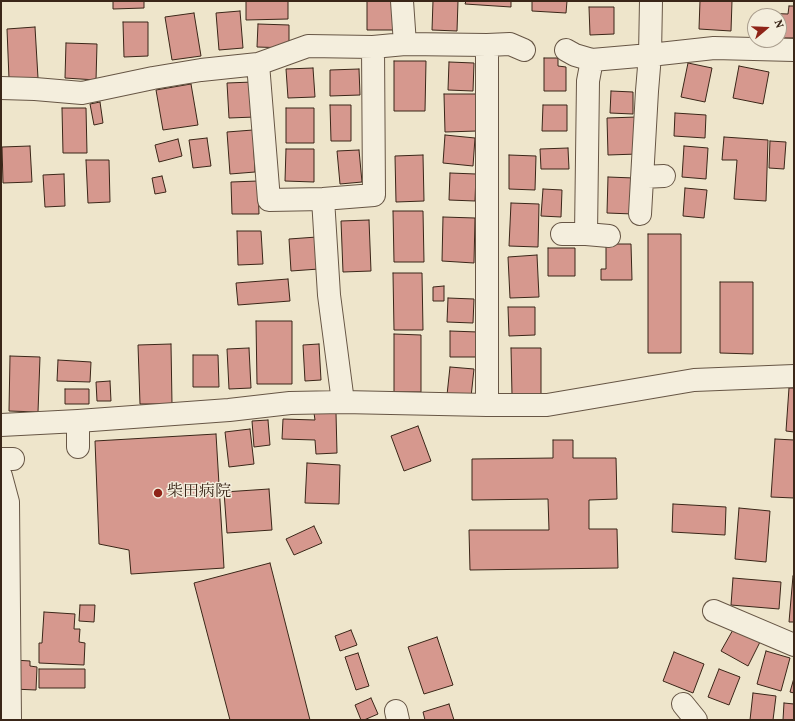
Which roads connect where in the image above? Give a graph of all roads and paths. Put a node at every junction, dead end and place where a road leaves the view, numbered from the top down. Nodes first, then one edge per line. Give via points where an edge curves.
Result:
1 (402, 1) edge
2 (651, 1) edge
3 (405, 44) junction
4 (487, 45) junction
5 (373, 47) junction
6 (524, 50) dead end
7 (566, 50) dead end
8 (794, 50) edge
9 (650, 55) junction
10 (592, 60) junction
11 (258, 64) junction
12 (1, 88) edge
13 (664, 176) dead end
14 (642, 177) junction
15 (323, 199) junction
16 (640, 214) dead end
17 (562, 234) dead end
18 (586, 234) junction
19 (609, 236) dead end
20 (794, 376) edge
21 (343, 402) junction
22 (487, 405) junction
23 (78, 422) junction
24 (1, 425) edge
25 (78, 447) dead end
26 (5, 465) edge
27 (714, 611) dead end
28 (794, 644) edge
29 (10, 720) edge

1 - 3 street
2 - 9 street
3 - 4 street
3 - 5 street
4 - 6 street via 510,44
4 - 22 street
5 - 11 street via 308,46
5 - 15 street via 374,195
7 - 10 street
8 - 9 street via 714,48
9 - 10 street
9 - 14 street
10 - 18 street via 588,81
11 - 12 street via 201,70 82,93
11 - 15 street via 269,200
13 - 14 street
14 - 16 street
15 - 21 street via 329,295
17 - 18 street
18 - 19 street
20 - 22 street via 694,380 547,405
21 - 22 street
21 - 23 street via 290,403
23 - 24 street
23 - 25 street
26 - 29 street via 12,502
27 - 28 street

